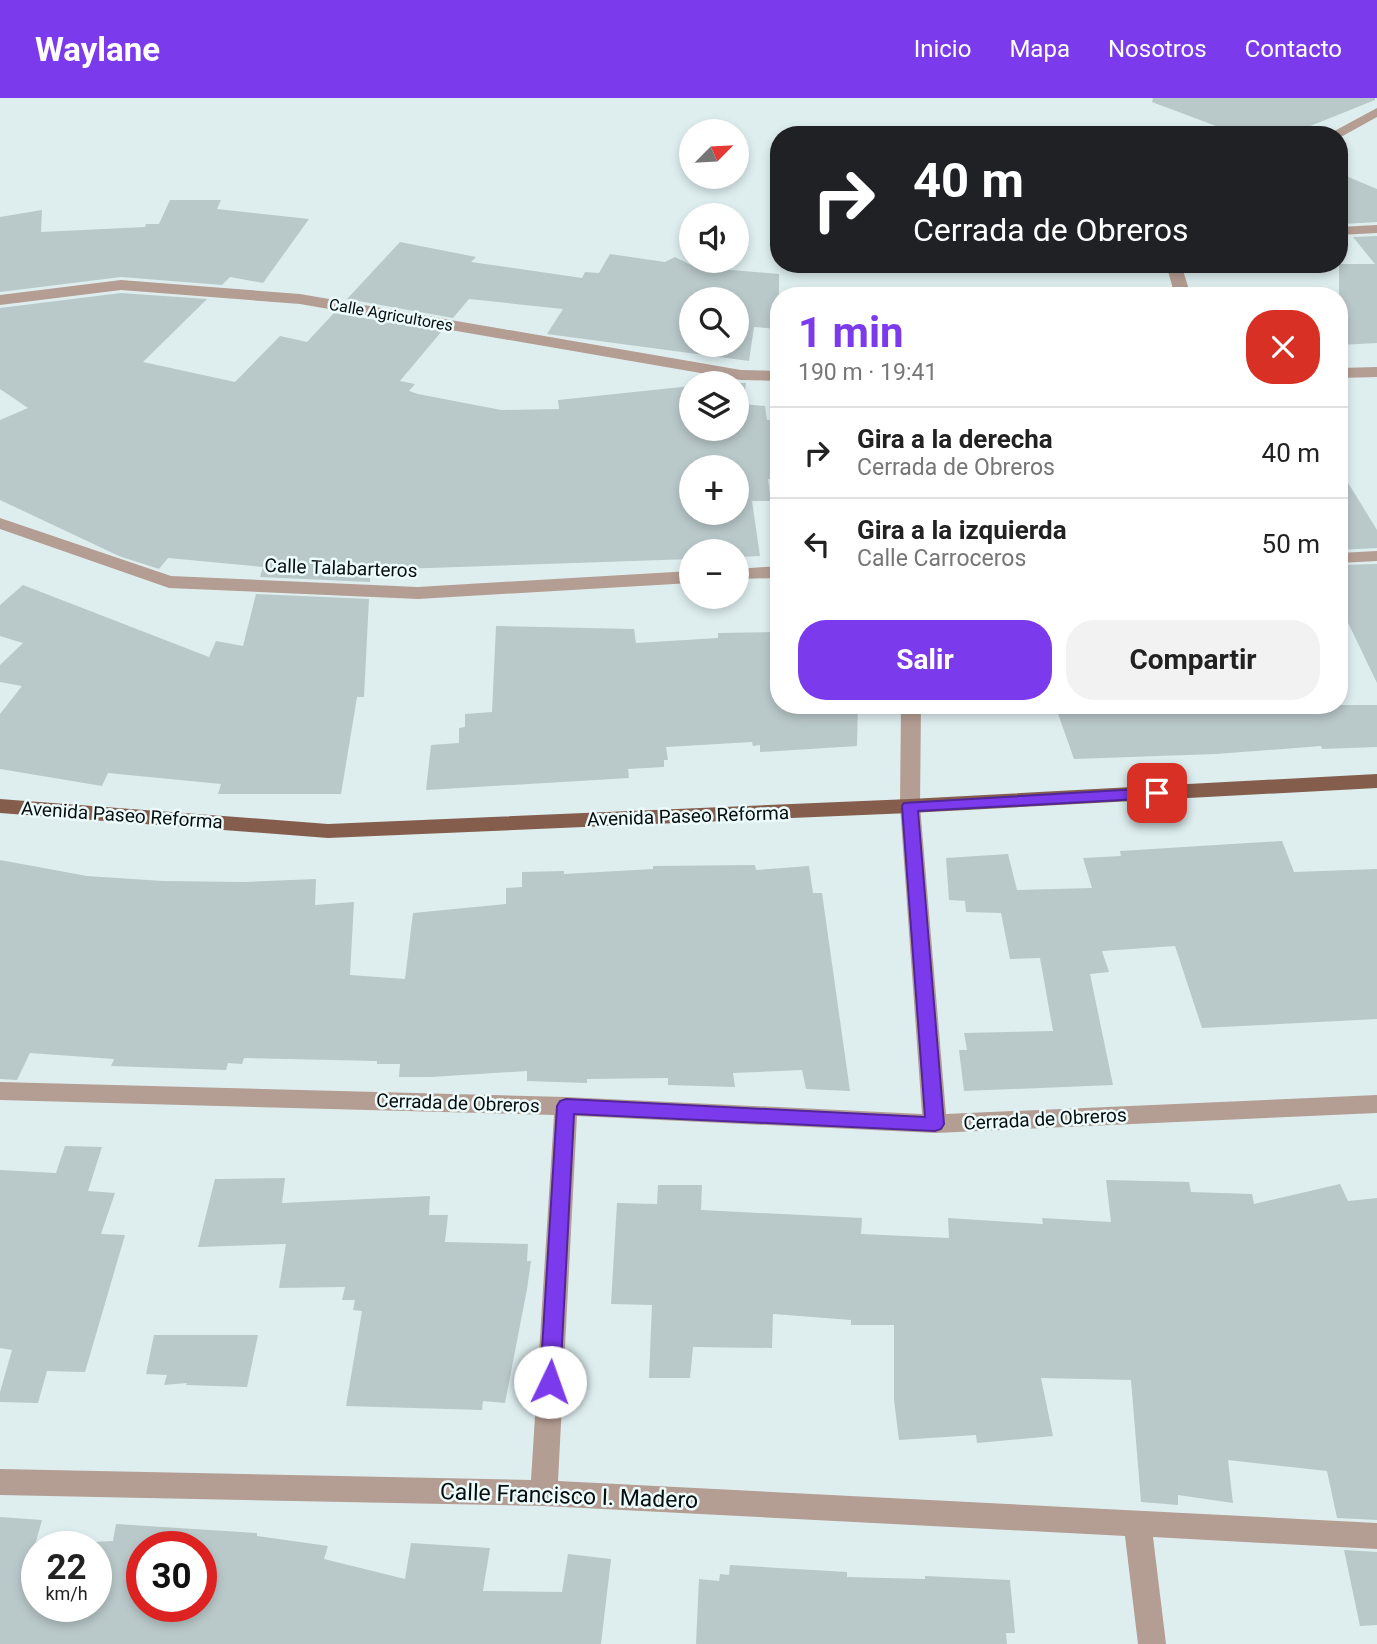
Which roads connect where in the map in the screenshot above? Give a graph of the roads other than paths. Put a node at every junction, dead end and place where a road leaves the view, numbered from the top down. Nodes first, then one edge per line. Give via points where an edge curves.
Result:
1 (1377, 112) edge
2 (1348, 128) edge
3 (1377, 229) edge
4 (1348, 231) edge
5 (0, 300) edge
6 (1377, 372) edge
7 (1348, 373) edge
8 (770, 376) edge
9 (0, 523) edge
10 (1377, 556) edge
11 (1348, 558) edge
12 (770, 572) edge
13 (749, 573) edge
14 (679, 578) edge
15 (911, 714) edge
16 (1377, 781) edge
17 (0, 806) edge
18 (910, 806) junction
19 (0, 1091) edge
20 (1377, 1104) edge
21 (566, 1106) junction
22 (935, 1124) junction
23 (0, 1482) edge
24 (544, 1493) junction
25 (1137, 1522) junction
26 (1377, 1536) edge
27 (1152, 1644) edge

1 - 2 street
3 - 4 street
5 - 8 street, Calle Agricultores via 121,285 300,299 741,375
6 - 7 street
9 - 14 street, Calle Talabarteros via 169,582 418,593
10 - 11 street
12 - 13 street
15 - 18 street
16 - 18 main road, Avenida Paseo Reforma
17 - 18 main road, Avenida Paseo Reforma via 328,831
18 - 22 street
19 - 21 street, Cerrada de Obreros
20 - 22 street, Cerrada de Obreros
21 - 22 street, Cerrada de Obreros
21 - 24 street
23 - 24 street, Calle Francisco I. Madero
24 - 25 street, Calle Francisco I. Madero
25 - 26 street, Calle Francisco I. Madero
25 - 27 street

